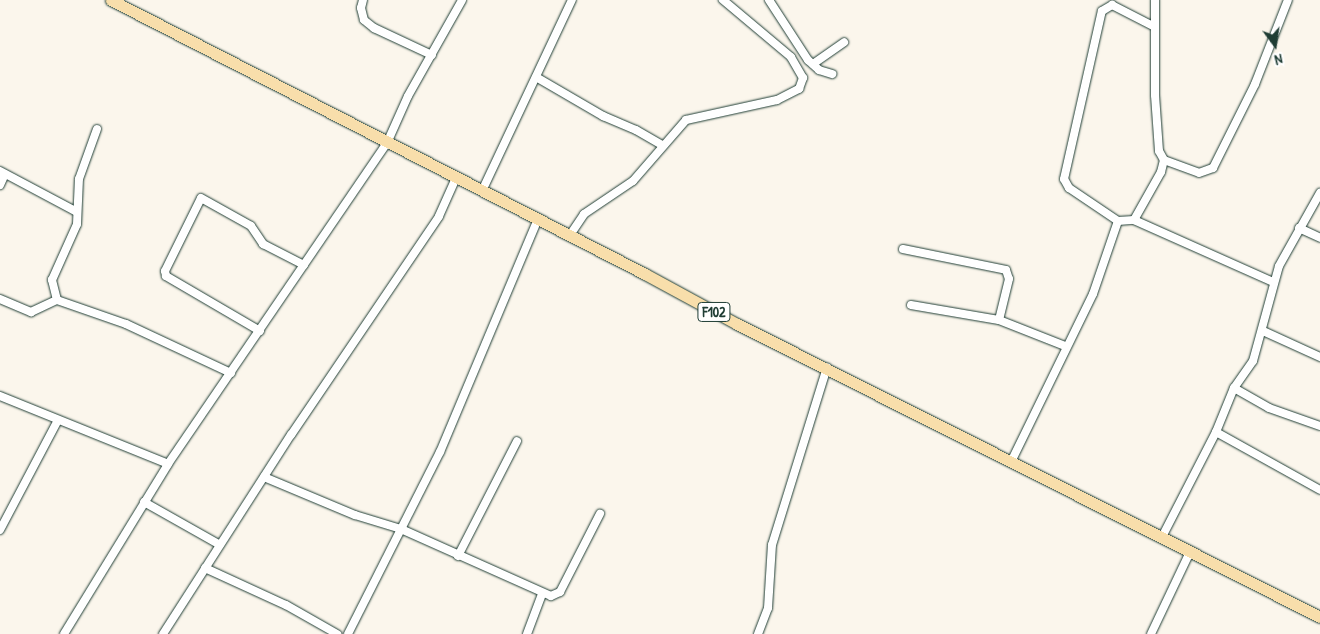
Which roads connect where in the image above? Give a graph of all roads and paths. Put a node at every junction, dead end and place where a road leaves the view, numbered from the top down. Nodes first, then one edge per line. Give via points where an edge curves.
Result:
1 (111, 0) edge
2 (363, 0) edge
3 (462, 0) edge
4 (572, 0) edge
5 (724, 0) edge
6 (769, 0) edge
7 (1155, 0) edge
8 (1288, 0) edge
9 (1153, 26) junction
10 (844, 42) dead end
11 (432, 55) junction
12 (813, 64) junction
13 (832, 74) dead end
14 (536, 77) junction
15 (96, 129) dead end
16 (386, 143) junction
17 (662, 145) junction
18 (1164, 160) junction
19 (2, 172) edge
20 (456, 178) junction
21 (0, 185) edge
22 (482, 191) junction
23 (1320, 193) edge
24 (78, 212) junction
25 (538, 219) junction
26 (1134, 220) junction
27 (1118, 221) junction
28 (1299, 228) junction
29 (570, 235) junction
30 (1320, 238) edge
31 (903, 249) dead end
32 (304, 265) junction
33 (1273, 282) junction
34 (0, 299) edge
35 (57, 300) junction
36 (912, 304) dead end
37 (999, 320) junction
38 (260, 331) junction
39 (1263, 331) junction
40 (1065, 346) junction
41 (1320, 357) edge
42 (827, 367) junction
43 (232, 373) junction
44 (1234, 388) junction
45 (0, 396) edge
46 (58, 420) junction
47 (1320, 426) edge
48 (1216, 432) junction
49 (516, 441) dead end
50 (1011, 462) junction
51 (168, 464) junction
52 (264, 477) junction
53 (1320, 490) edge
54 (144, 502) junction
55 (600, 514) dead end
56 (3, 517) edge
57 (401, 529) junction
58 (0, 530) edge
59 (1162, 537) junction
60 (220, 544) junction
61 (1190, 552) junction
62 (458, 556) junction
63 (205, 568) junction
64 (542, 594) junction
65 (1320, 616) edge
66 (64, 634) edge
67 (162, 634) edge
68 (337, 634) edge
69 (348, 634) edge
70 (527, 634) edge
71 (758, 634) edge
72 (1151, 634) edge

1 - 16 main road, F102
2 - 11 street via 364,20 374,28
3 - 11 street
4 - 14 street
5 - 17 street via 791,57 801,71 802,83 793,93 777,100 686,120
6 - 12 street
7 - 9 street
8 - 18 street via 1249,97 1213,168 1199,173
9 - 18 street via 1156,122 1159,151
9 - 27 street via 1112,5 1102,11 1064,178 1070,188
10 - 12 street
11 - 16 street
12 - 13 street
14 - 17 street via 603,116
14 - 22 street
15 - 24 street via 81,168
16 - 20 main road, F102
16 - 32 street
17 - 29 street via 633,181 584,214
18 - 26 street via 1161,172
19 - 21 street
19 - 24 street
20 - 22 main road, F102
20 - 52 street via 439,216
22 - 25 main road, F102
23 - 28 street
24 - 35 street via 70,244 52,280
25 - 29 main road, F102
25 - 57 street via 440,452
26 - 27 street
26 - 33 street
27 - 40 street via 1093,294
28 - 30 street
28 - 33 street
29 - 42 main road, F102 via 737,324
31 - 37 street via 1006,270 1009,279
32 - 38 street
32 - 38 street via 263,244 250,226 201,198 165,271 166,276
33 - 39 street
34 - 35 street via 31,312
35 - 43 street via 126,324 152,339
36 - 37 street
37 - 40 street
38 - 43 street
39 - 41 street
39 - 44 street via 1253,361
40 - 50 street
42 - 50 main road, F102
42 - 71 street via 772,545 768,608
43 - 51 street
44 - 47 street via 1269,408
44 - 48 street
45 - 46 street
46 - 51 street
46 - 56 street
48 - 53 street
48 - 59 street
49 - 62 street
50 - 59 main road, F102
51 - 54 street
52 - 57 street via 355,515
52 - 60 street
54 - 60 street
54 - 66 street
55 - 64 street via 560,592 551,596
56 - 58 street
57 - 62 street
57 - 69 street
59 - 61 main road, F102
60 - 63 street
61 - 65 main road, F102
61 - 72 street
62 - 64 street
63 - 67 street
63 - 68 street via 286,605
64 - 70 street

